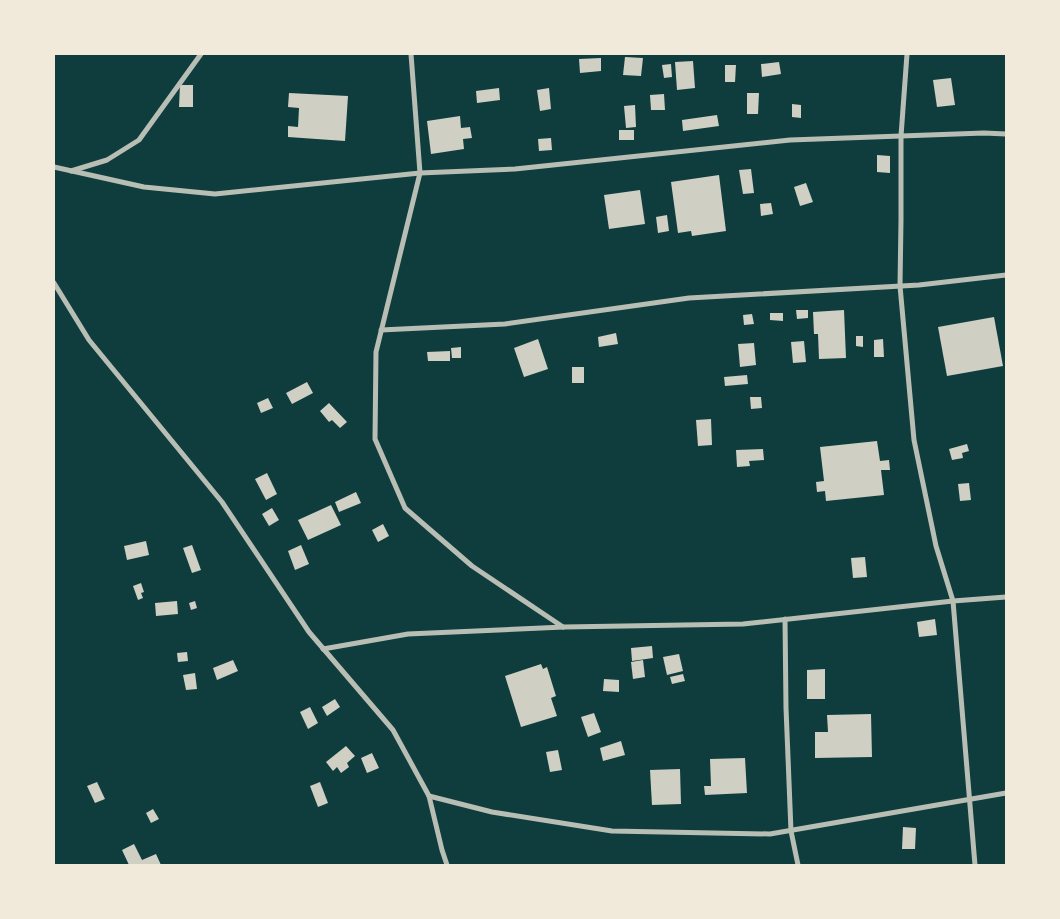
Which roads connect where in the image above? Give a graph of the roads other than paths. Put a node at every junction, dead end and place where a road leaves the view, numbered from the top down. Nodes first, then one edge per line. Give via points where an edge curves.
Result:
1 (201, 54) edge
2 (411, 54) edge
3 (907, 54) edge
4 (1006, 134) edge
5 (901, 136) junction
6 (54, 167) edge
7 (70, 171) junction
8 (420, 173) junction
9 (1006, 275) edge
10 (54, 283) edge
11 (900, 286) junction
12 (381, 330) junction
13 (1006, 596) edge
14 (953, 601) junction
15 (785, 619) junction
16 (564, 628) junction
17 (323, 649) junction
18 (1006, 793) edge
19 (429, 796) junction
20 (970, 799) junction
21 (791, 831) junction
22 (447, 865) edge
23 (798, 865) edge
24 (975, 865) edge

1 - 7 street via 139,140 107,160
2 - 8 street
3 - 5 street
4 - 5 street
5 - 8 street via 790,140 515,169
5 - 11 street
6 - 7 street
7 - 8 street via 144,187 215,194
8 - 12 street
9 - 11 street
10 - 17 street via 89,340 222,502 308,632
11 - 12 street via 689,298 505,324
11 - 14 street via 914,440 936,546
12 - 16 street via 376,352 375,439 405,508 472,566
13 - 14 street
14 - 15 street
14 - 20 street
15 - 16 street via 743,624
15 - 21 street
16 - 17 street via 408,634
17 - 19 street via 393,730
18 - 20 street
19 - 21 street via 492,812 612,831 770,834
19 - 22 street
20 - 21 street
20 - 24 street
21 - 23 street

